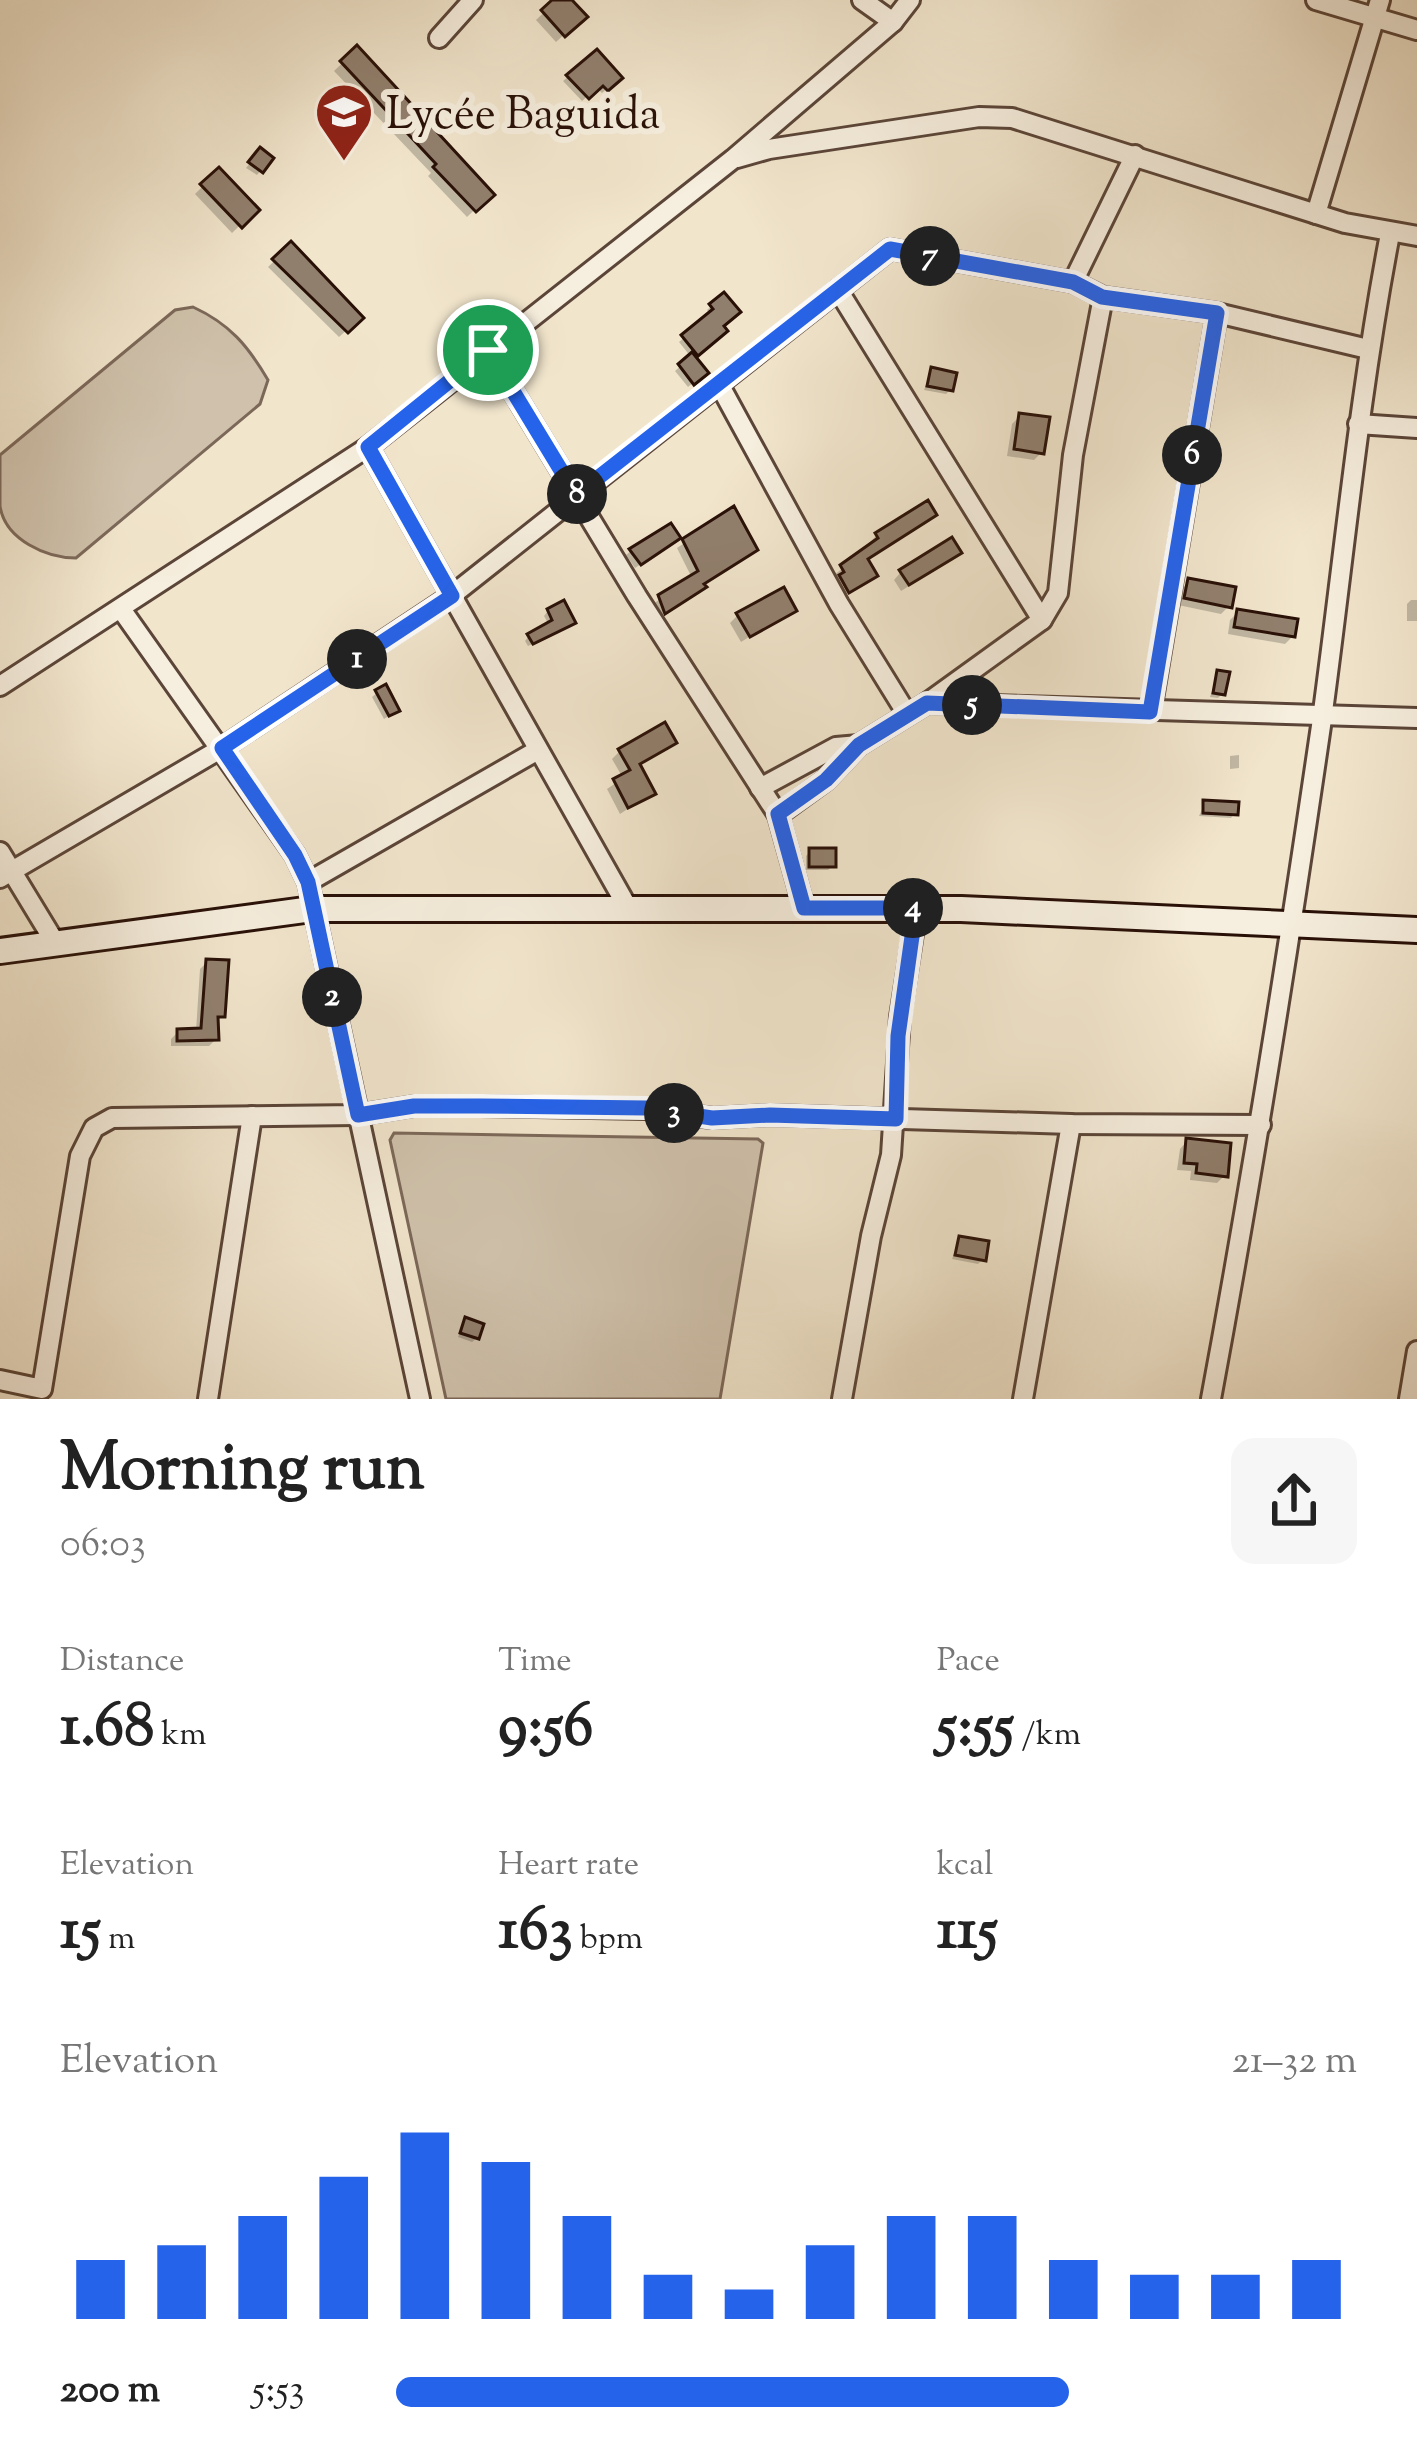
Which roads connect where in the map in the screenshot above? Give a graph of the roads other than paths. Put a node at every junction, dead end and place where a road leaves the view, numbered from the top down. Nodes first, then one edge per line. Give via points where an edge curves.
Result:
1 (472, 0) edge
2 (862, 0) edge
3 (910, 0) edge
4 (1316, 0) edge
5 (1378, 9) edge
6 (893, 22) junction
7 (1417, 30) edge
8 (439, 38) dead end
9 (1135, 155) junction
10 (733, 159) junction
11 (1316, 214) junction
12 (1390, 234) junction
13 (1417, 236) edge
14 (1073, 282) junction
15 (838, 290) junction
16 (1102, 297) junction
17 (1217, 313) junction
18 (1368, 349) junction
19 (488, 350) junction
20 (719, 384) junction
21 (1358, 424) junction
22 (1417, 428) edge
23 (368, 447) junction
24 (576, 495) junction
25 (452, 596) junction
26 (121, 609) junction
27 (1042, 620) junction
28 (0, 686) edge
29 (927, 703) junction
30 (1150, 712) junction
31 (907, 714) junction
32 (1322, 716) junction
33 (1417, 718) edge
34 (859, 745) junction
35 (222, 748) junction
36 (538, 750) junction
37 (760, 788) junction
38 (778, 814) junction
39 (0, 852) edge
40 (6, 875) edge
41 (308, 882) junction
42 (628, 908) junction
43 (804, 908) junction
44 (916, 908) junction
45 (312, 909) junction
46 (1291, 927) junction
47 (1417, 930) edge
48 (56, 944) junction
49 (0, 951) edge
50 (358, 1115) junction
51 (252, 1116) junction
52 (896, 1119) junction
53 (1071, 1124) junction
54 (1262, 1125) junction
55 (1417, 1351) edge
56 (0, 1380) edge
57 (208, 1399) edge
58 (420, 1399) edge
59 (842, 1399) edge
60 (1023, 1399) edge
61 (1211, 1399) edge
62 (1409, 1399) edge

1 - 8 street
2 - 6 street
3 - 6 street
4 - 5 street
5 - 7 street
5 - 11 street
6 - 10 street
9 - 10 street via 1041,124 979,117
9 - 11 street
9 - 14 street
10 - 19 street
11 - 12 street
12 - 13 street
12 - 18 street
14 - 15 street via 890,249
14 - 16 street
15 - 20 street
15 - 27 street
16 - 17 street
16 - 27 street via 1058,593
17 - 18 street
17 - 30 street
18 - 21 street
19 - 23 street
19 - 24 street
20 - 24 street
20 - 31 street
21 - 22 street
21 - 32 street
23 - 25 street
23 - 26 street
24 - 25 street
24 - 37 street
25 - 35 street
25 - 36 street
26 - 28 street
26 - 35 street
27 - 29 street
29 - 30 street
29 - 31 street
30 - 32 street
31 - 34 street
32 - 33 street
32 - 46 street
34 - 37 street via 836,746
34 - 38 street
35 - 40 street
35 - 41 street
36 - 41 street
36 - 42 street
37 - 38 street
38 - 43 street
39 - 40 street
40 - 48 street
41 - 45 street
42 - 43 street
42 - 45 street
43 - 44 street
44 - 46 street
44 - 52 street
45 - 48 street
45 - 50 street
46 - 47 street
46 - 54 street
48 - 49 street
50 - 51 street
50 - 52 street via 414,1106 571,1106 712,1118
50 - 58 street
51 - 56 street via 128,1116 94,1128 80,1156 42,1389
51 - 57 street
52 - 53 street
52 - 59 street
53 - 54 street
53 - 60 street
54 - 61 street
55 - 62 street

